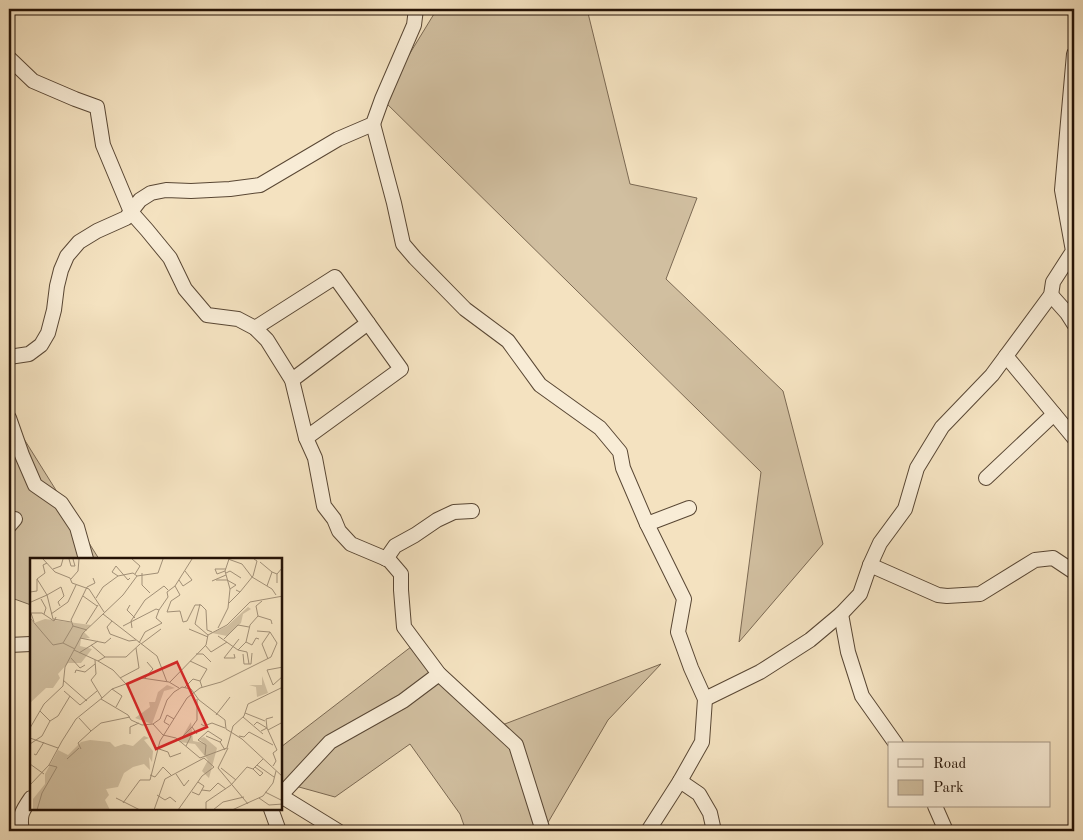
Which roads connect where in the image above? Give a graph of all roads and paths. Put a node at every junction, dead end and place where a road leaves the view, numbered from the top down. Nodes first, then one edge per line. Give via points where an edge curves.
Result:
1 (416, 9) edge
2 (1074, 54) edge
3 (9, 58) edge
4 (373, 124) junction
5 (131, 212) junction
6 (1074, 251) edge
7 (1051, 295) junction
8 (368, 323) junction
9 (1074, 324) edge
10 (255, 328) junction
11 (1006, 356) junction
12 (9, 357) edge
13 (292, 380) junction
14 (1054, 414) junction
15 (9, 418) edge
16 (306, 438) junction
17 (1074, 438) edge
18 (986, 478) dead end
19 (689, 508) dead end
20 (472, 511) dead end
21 (647, 524) junction
22 (86, 558) edge
23 (386, 559) junction
24 (870, 565) junction
25 (1074, 572) edge
26 (841, 614) junction
27 (30, 644) edge
28 (9, 645) edge
29 (439, 674) junction
30 (705, 699) junction
31 (895, 742) edge
32 (680, 781) junction
33 (282, 794) edge
34 (282, 796) edge
35 (30, 799) edge
36 (936, 808) edge
37 (272, 810) edge
38 (22, 831) edge
39 (279, 831) edge
40 (338, 831) edge
41 (542, 831) edge
42 (648, 831) edge
43 (714, 831) edge
44 (946, 831) edge

1 - 4 street via 414,25
2 - 6 street via 1062,190
3 - 5 street via 32,81 97,107 103,145
4 - 5 street via 338,139 260,185 151,193 140,200
4 - 21 street via 403,244 465,309 508,341 540,385 600,428 620,452 623,468
5 - 10 street via 170,258 185,289 207,315 238,319
5 - 12 street via 126,218 97,230 79,242 61,270 48,333 41,345 29,354
6 - 7 street via 1052,282
7 - 9 street
7 - 11 street
8 - 10 street via 335,277
8 - 13 street
8 - 16 street via 401,369
10 - 13 street via 267,340
11 - 14 street
11 - 24 street via 942,427 917,468 905,509 880,542
13 - 16 street
14 - 17 street
14 - 18 street
15 - 22 street via 35,485 61,503 77,527
16 - 23 street via 315,458 324,506 339,531 351,544
19 - 21 street
20 - 23 street via 454,512 437,520 395,546
21 - 30 street via 684,599 678,632
23 - 29 street via 401,574 404,627
24 - 25 street via 947,596 980,594 1035,560 1053,558
24 - 26 street via 860,594
26 - 30 street via 810,640 760,672
26 - 31 street via 848,652 862,696
27 - 28 street
29 - 33 street via 403,701 330,742
29 - 41 street via 516,744
30 - 32 street via 702,742
32 - 42 street
32 - 43 street via 699,794 710,813
34 - 40 street
35 - 38 street via 21,812
36 - 44 street
37 - 39 street

